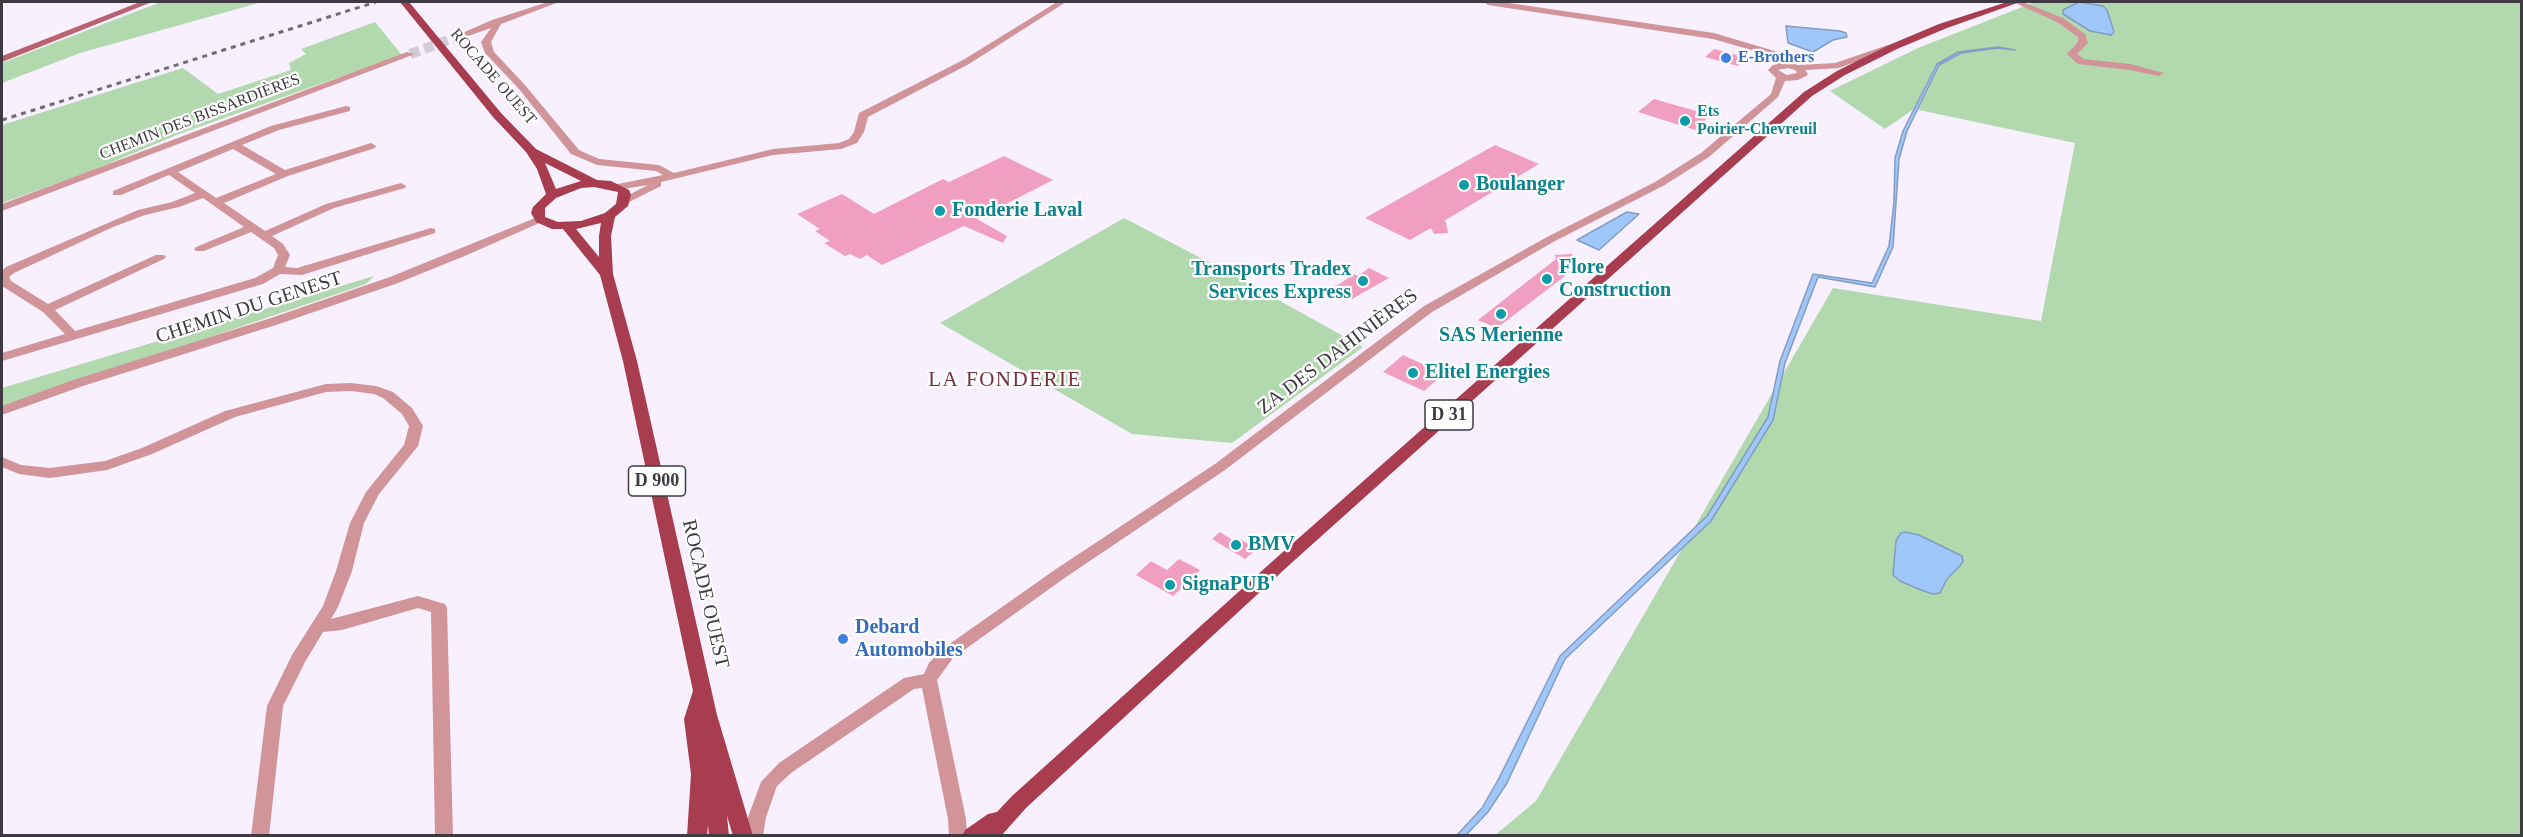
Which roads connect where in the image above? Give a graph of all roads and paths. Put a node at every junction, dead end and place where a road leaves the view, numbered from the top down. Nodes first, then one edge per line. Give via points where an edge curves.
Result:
1 (147, 2) edge
2 (404, 2) edge
3 (555, 2) edge
4 (1062, 2) edge
5 (1488, 2) edge
6 (2016, 2) edge
7 (495, 22) junction
8 (465, 34) tunnel mouth
9 (1893, 47) junction
10 (410, 54) tunnel mouth
11 (2, 59) edge
12 (1783, 71) junction
13 (2159, 74) dead end
14 (346, 109) dead end
15 (234, 145) junction
16 (371, 146) dead end
17 (841, 146) junction
18 (531, 150) junction
19 (855, 154) dead end
20 (170, 171) junction
21 (285, 174) junction
22 (672, 177) junction
23 (594, 183) junction
24 (401, 186) dead end
25 (617, 187) junction
26 (117, 193) dead end
27 (204, 194) junction
28 (552, 195) junction
29 (625, 201) junction
30 (216, 202) junction
31 (2, 208) edge
32 (609, 216) junction
33 (540, 219) junction
34 (568, 227) junction
35 (251, 228) junction
36 (431, 231) dead end
37 (264, 235) junction
38 (200, 249) dead end
39 (160, 257) dead end
40 (278, 270) junction
41 (606, 274) junction
42 (2, 277) edge
43 (47, 309) junction
44 (73, 336) junction
45 (2, 357) edge
46 (2, 411) edge
47 (2, 462) edge
48 (318, 627) junction
49 (929, 680) junction
50 (703, 690) junction
51 (708, 715) junction
52 (1019, 802) junction
53 (260, 836) edge
54 (444, 836) edge
55 (697, 836) edge
56 (719, 836) edge
57 (743, 836) edge
58 (754, 836) edge
59 (958, 836) edge
60 (972, 836) edge
61 (988, 836) edge

1 - 11 main road
2 - 18 main road, ROCADE OUEST via 496,115
3 - 7 street
4 - 17 street via 966,62 863,115 853,141
5 - 12 street via 1714,36 1779,57
6 - 9 main road, D 31
6 - 13 street via 2060,20 2082,36 2083,43 2072,54 2081,62
7 - 8 street
7 - 22 street via 497,25 486,42 490,54 575,152 597,162 659,168
9 - 12 street via 1836,66 1798,68 1802,76 1795,78
9 - 52 main road, D 31 via 1808,94
10 - 31 street, CHEMIN DES BISSARDIÈRES
12 - 49 street, ZA DES DAHINIÈRES via 1775,95 1705,155 1428,309 1220,466 947,654
14 - 15 street via 275,128
15 - 20 street
15 - 21 street
16 - 21 street
17 - 19 street
17 - 22 street via 772,152
18 - 23 main road, ROCADE OUEST
18 - 28 main road, ROCADE OUEST
20 - 26 street
20 - 27 street
21 - 30 street
22 - 25 street
22 - 29 street
23 - 25 main road
23 - 28 main road
24 - 37 street via 330,206
25 - 29 main road via 626,195
27 - 30 street
27 - 42 street via 109,225
28 - 33 main road via 539,207
29 - 32 main road
30 - 35 street
32 - 34 main road
32 - 41 main road, ROCADE OUEST / D 900
33 - 34 main road
33 - 46 street, CHEMIN DU GENEST via 394,280
34 - 41 main road, ROCADE OUEST / D 900
35 - 37 street
35 - 38 street
36 - 40 street via 298,272
37 - 40 street via 284,255
39 - 43 street
40 - 44 street via 259,281
41 - 50 main road, ROCADE OUEST / D 900 via 630,361
42 - 43 street
43 - 44 street
44 - 45 street
47 - 48 street via 19,469 50,473 86,469 147,451 239,411 315,391 351,387 388,395 407,411 416,426 411,446 372,492 357,523 330,607
48 - 53 street via 275,706
48 - 54 street via 418,603 439,608
49 - 58 street via 910,683 785,768 771,782
49 - 59 street
50 - 51 main road, ROCADE OUEST / D 900
50 - 55 main road via 693,719 701,774
51 - 56 main road, ROCADE OUEST / D 900
51 - 57 main road, ROCADE OUEST / D 900
52 - 60 main road, D 31
52 - 61 main road, D 31

